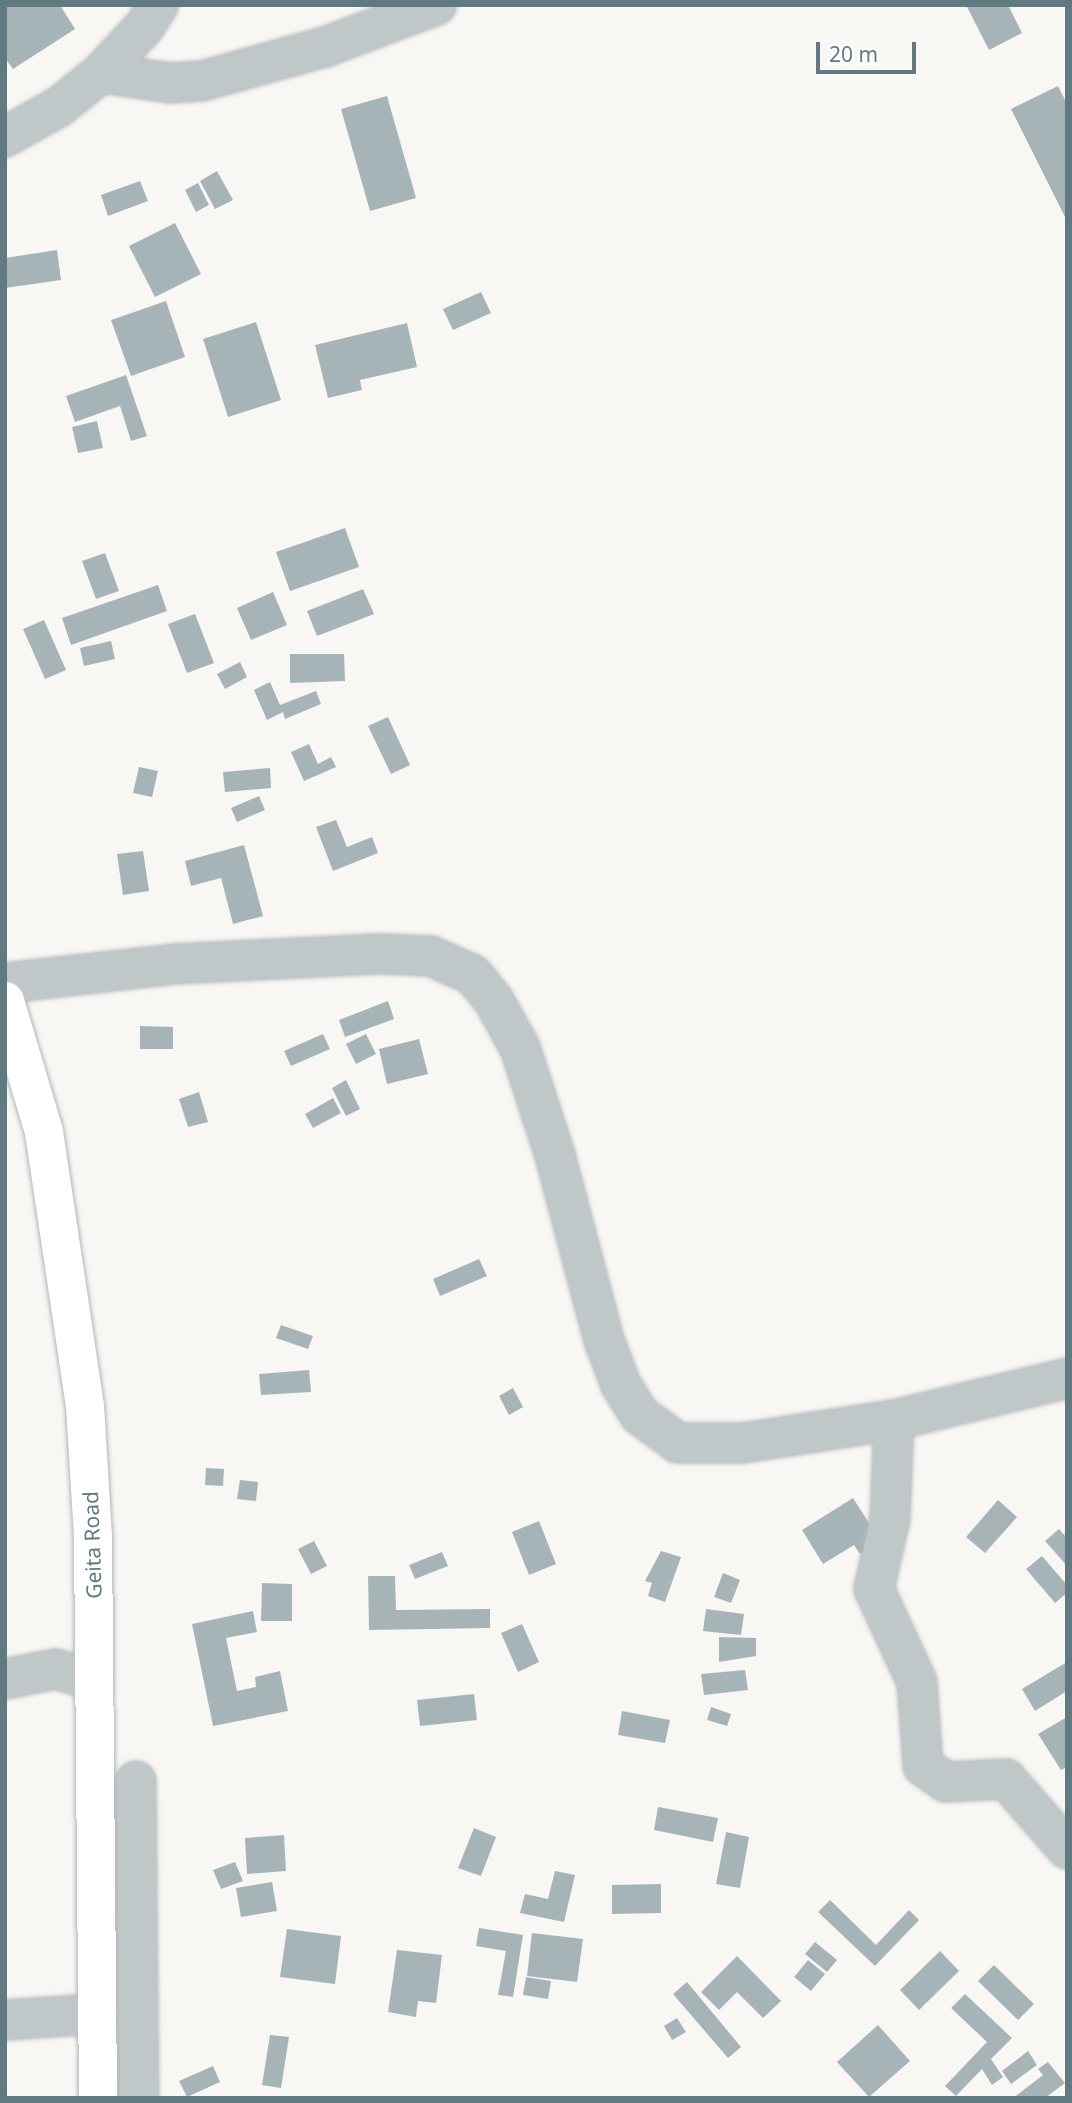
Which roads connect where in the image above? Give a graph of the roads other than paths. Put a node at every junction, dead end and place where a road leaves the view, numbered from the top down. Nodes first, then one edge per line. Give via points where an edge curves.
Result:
1 (158, 5) edge
2 (436, 5) edge
3 (101, 73) junction
4 (5, 137) edge
5 (5, 983) edge
6 (5, 1001) edge
7 (1067, 1378) edge
8 (894, 1420) junction
9 (5, 1679) edge
10 (94, 1680) junction
11 (136, 1781) dead end
12 (1067, 1849) edge
13 (96, 2014) junction
14 (5, 2021) edge
15 (98, 2098) edge
16 (139, 2098) edge

1 - 3 street via 145,26
2 - 3 street via 325,47 202,81 170,83
3 - 4 street via 60,106
5 - 8 street via 174,964 382,954 431,956 473,975 494,1001 520,1048 555,1155 604,1340 621,1385 640,1415 678,1443 743,1443
6 - 10 highway, Geita Road via 44,1132 85,1406
7 - 8 street
8 - 12 street via 890,1517 874,1589 917,1682 923,1766 946,1782 1006,1779
9 - 10 street via 55,1670
10 - 13 highway, Geita Road
11 - 16 street
13 - 14 street
13 - 15 highway, Geita Road

